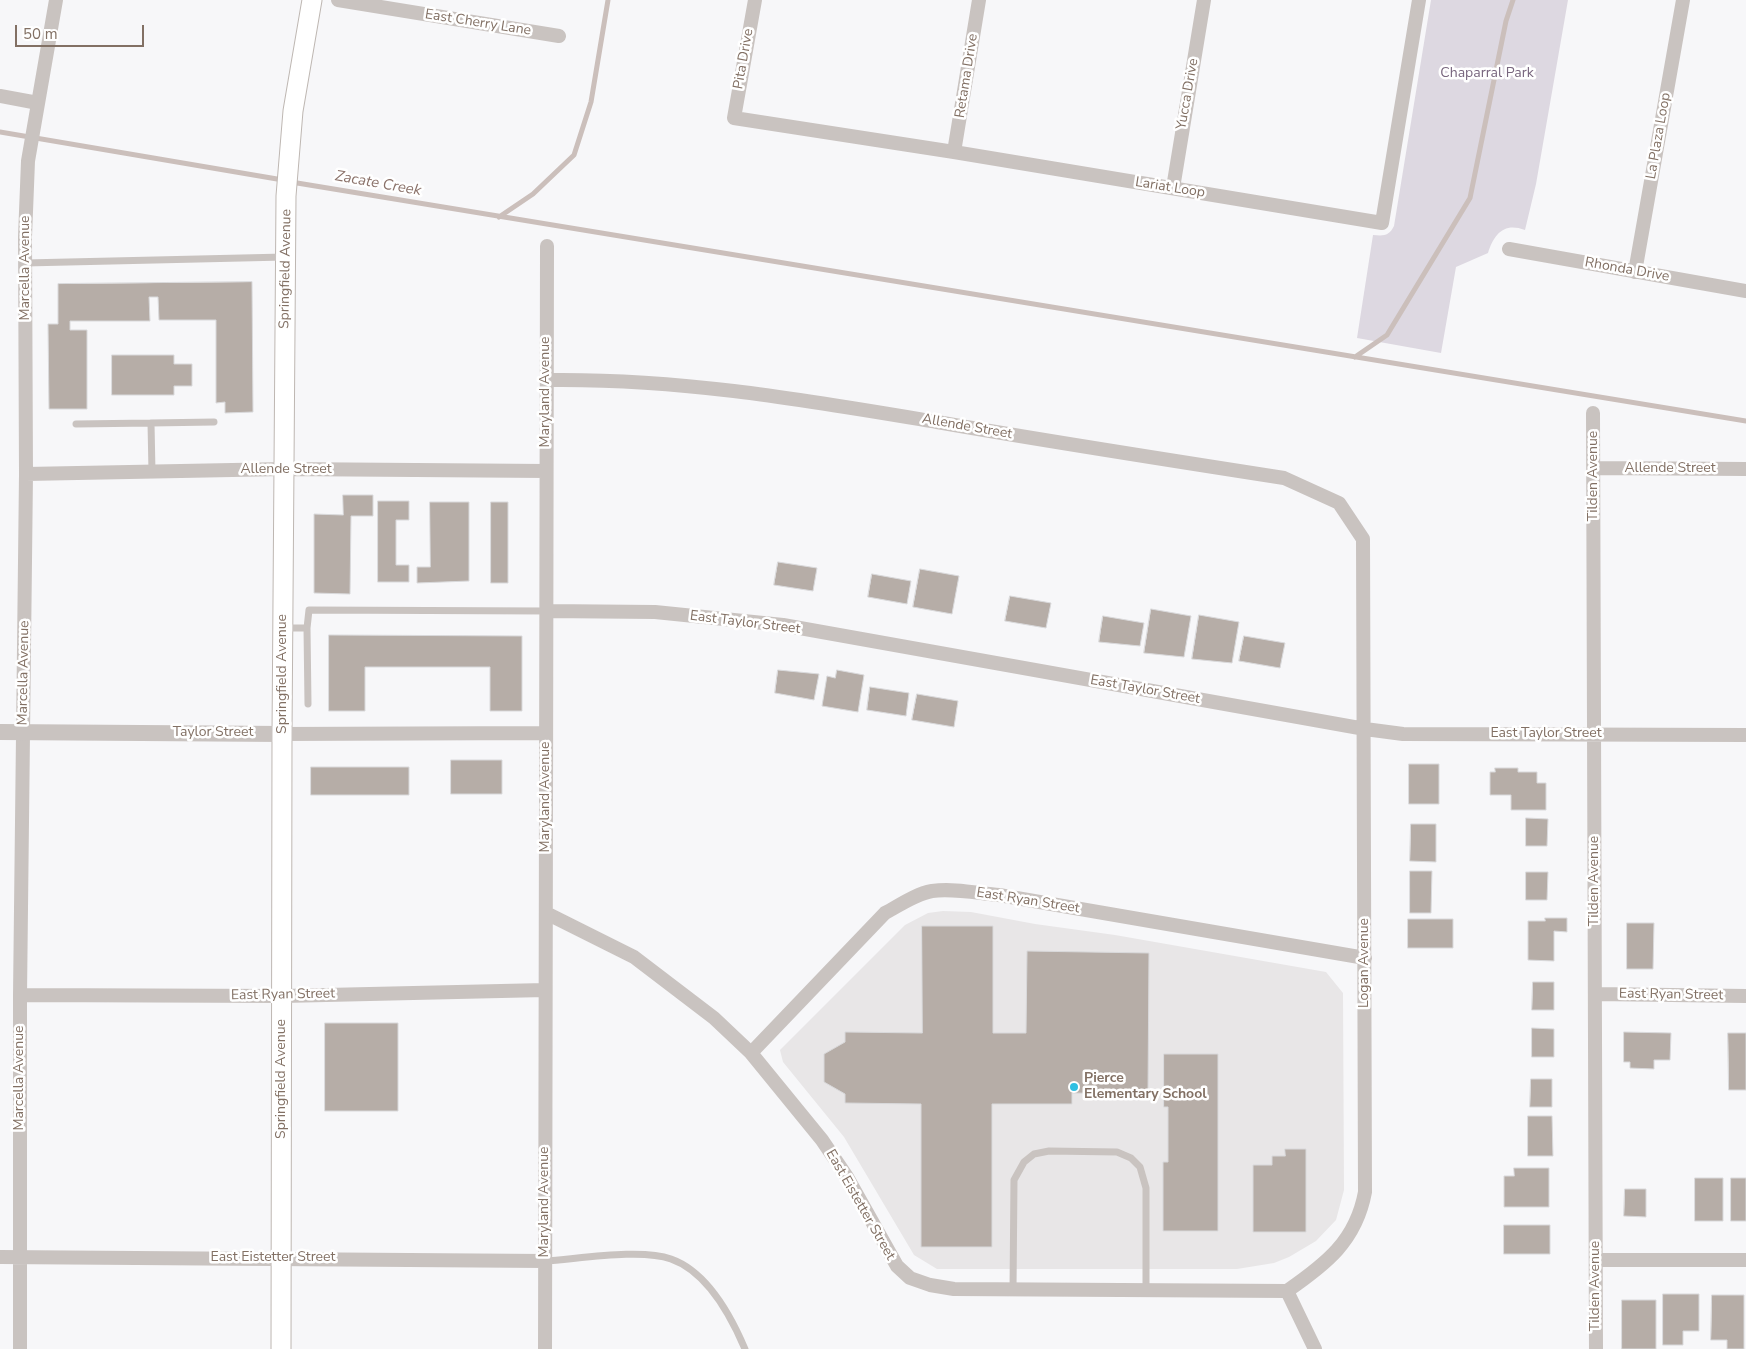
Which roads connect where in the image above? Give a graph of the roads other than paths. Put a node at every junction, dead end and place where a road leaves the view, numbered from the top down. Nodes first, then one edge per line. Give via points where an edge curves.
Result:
1 (56, 0) edge
2 (312, 0) edge
3 (338, 0) edge
4 (755, 0) edge
5 (979, 0) edge
6 (1204, 0) edge
7 (1419, 0) edge
8 (1683, 0) edge
9 (559, 36) dead end
10 (0, 96) edge
11 (38, 103) junction
12 (734, 118) joint
13 (954, 152) junction
14 (1173, 188) junction
15 (547, 246) dead end
16 (1509, 249) dead end
17 (286, 257) junction
18 (25, 263) junction
19 (1635, 272) junction
20 (1746, 291) edge
21 (546, 380) junction
22 (1593, 412) dead end
23 (214, 422) dead end
24 (151, 423) junction
25 (76, 424) dead end
26 (1594, 468) junction
27 (284, 469) junction
28 (1746, 469) edge
29 (546, 471) junction
30 (152, 472) junction
31 (26, 474) junction
32 (1363, 539) joint
33 (546, 611) junction
34 (283, 628) junction
35 (307, 628) junction
36 (308, 704) dead end
37 (1365, 729) junction
38 (0, 732) edge
39 (23, 732) junction
40 (546, 733) junction
41 (282, 734) junction
42 (1594, 734) junction
43 (1746, 735) edge
44 (546, 912) junction
45 (1365, 958) junction
46 (545, 990) junction
47 (1596, 994) junction
48 (20, 995) junction
49 (282, 996) junction
50 (1746, 996) edge
51 (751, 1053) junction
52 (0, 1257) edge
53 (20, 1257) junction
54 (281, 1258) junction
55 (1597, 1260) junction
56 (1746, 1260) edge
57 (545, 1261) junction
58 (1013, 1290) junction
59 (1146, 1291) junction
60 (1288, 1292) junction
61 (20, 1349) edge
62 (281, 1349) edge
63 (545, 1349) edge
64 (745, 1349) edge
65 (1315, 1349) edge
66 (1596, 1349) edge

1 - 11 street, Marcella Avenue
2 - 17 main road, Springfield Avenue via 288,158
3 - 9 street, East Cherry Lane
4 - 12 street, Pita Drive
5 - 13 street, Retama Drive
6 - 14 street, Yucca Drive
7 - 14 street, Lariat Loop via 1382,223
8 - 19 street, La Plaza Loop
10 - 11 street
11 - 18 street, Marcella Avenue via 28,161
12 - 13 street, Lariat Loop
13 - 14 street, Lariat Loop
15 - 21 street, Maryland Avenue
16 - 19 street, Rhonda Drive
17 - 18 lane
17 - 27 main road, Springfield Avenue
18 - 31 street, Marcella Avenue
19 - 20 street, Rhonda Drive
21 - 29 street, Maryland Avenue
21 - 32 street, Allende Street via 688,384 777,395 1284,478 1339,503
22 - 26 street, Tilden Avenue
23 - 24 lane
24 - 25 lane
24 - 30 lane
26 - 28 street, Allende Street
26 - 42 street, Tilden Avenue
27 - 29 street, Allende Street
27 - 30 street, Allende Street
27 - 34 main road, Springfield Avenue
29 - 33 street, Maryland Avenue
30 - 31 street, Allende Street
31 - 39 street, Marcella Avenue
32 - 37 street, Logan Avenue
33 - 35 lane via 308,610
33 - 37 street, East Taylor Street via 655,612 783,626
33 - 40 street, Maryland Avenue
34 - 35 lane
34 - 41 main road, Springfield Avenue
35 - 36 lane
37 - 42 street, East Taylor Street via 1403,734
37 - 45 street, Logan Avenue
38 - 39 street, Taylor Street
39 - 41 street, Taylor Street
39 - 48 street, Marcella Avenue
40 - 41 street, Taylor Street
40 - 44 street, Maryland Avenue
41 - 49 main road, Springfield Avenue
42 - 43 street, East Taylor Street
42 - 47 street, Tilden Avenue
44 - 46 street, Maryland Avenue
44 - 51 street, East Eistetter Street via 634,957 714,1018
45 - 51 street, East Ryan Street via 999,895 931,891 885,913
45 - 60 street, Logan Avenue via 1365,1192 1362,1211 1355,1227 1333,1256
46 - 49 street, East Ryan Street
46 - 57 street, Maryland Avenue
47 - 50 street, East Ryan Street
47 - 55 street, Tilden Avenue
48 - 49 street, East Ryan Street
48 - 53 street, Marcella Avenue
49 - 54 main road, Springfield Avenue
51 - 58 street, East Eistetter Street via 822,1140 847,1177 897,1266 910,1278 954,1290
52 - 53 street, East Eistetter Street
53 - 54 street, East Eistetter Street
53 - 61 street, Marcella Avenue
54 - 57 street, East Eistetter Street
54 - 62 main road, Springfield Avenue
55 - 56 street
55 - 66 street, Tilden Avenue
57 - 63 street, Maryland Avenue
57 - 64 lane via 637,1255 673,1259 707,1285 725,1310
58 - 59 street, East Eistetter Street
58 - 59 lane via 1013,1186 1016,1174 1034,1154 1059,1151 1117,1152 1131,1158 1140,1167 1146,1188
59 - 60 street, East Eistetter Street
60 - 65 street

